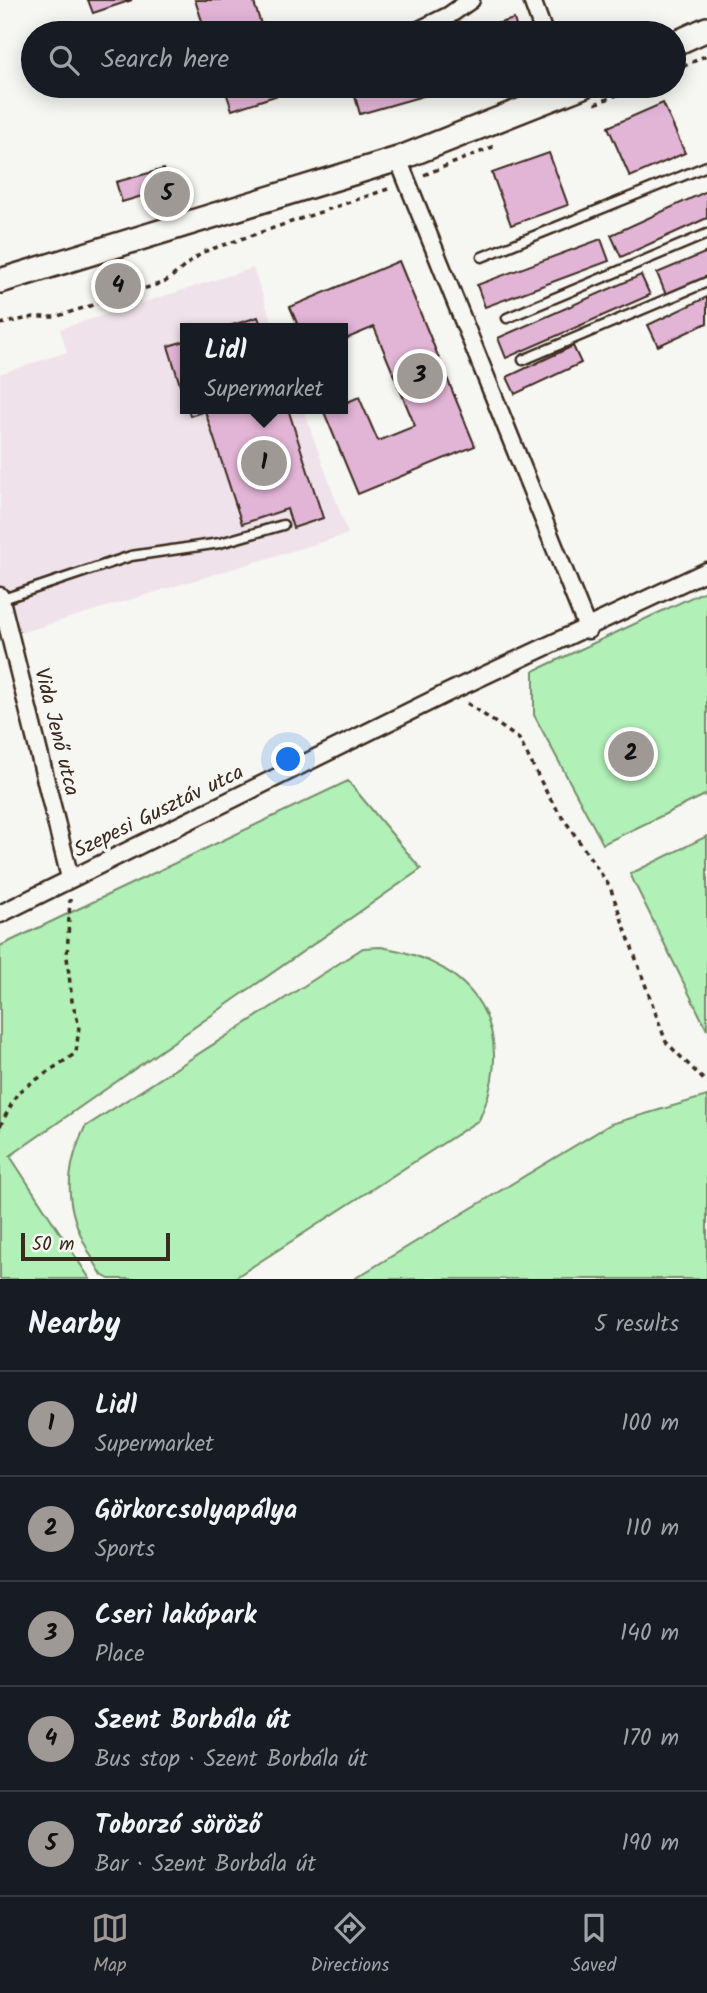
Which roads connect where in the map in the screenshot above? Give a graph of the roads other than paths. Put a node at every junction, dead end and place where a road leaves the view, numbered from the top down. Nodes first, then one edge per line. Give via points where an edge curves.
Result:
1 (471, 0) edge
2 (532, 0) edge
3 (438, 21) edge
4 (540, 21) edge
5 (707, 29) edge
6 (686, 39) edge
7 (548, 98) edge
8 (398, 159) junction
9 (707, 166) edge
10 (707, 234) edge
11 (482, 257) dead end
12 (0, 281) edge
13 (707, 282) edge
14 (507, 318) dead end
15 (523, 360) dead end
16 (283, 525) dead end
17 (707, 571) edge
18 (0, 598) edge
19 (588, 630) junction
20 (70, 878) junction
21 (0, 914) edge

1 - 3 street
2 - 4 street
5 - 6 street
7 - 8 street
8 - 12 street
8 - 19 street
9 - 11 lane
10 - 14 lane
13 - 15 lane
16 - 18 lane via 220,543 131,556
17 - 19 street, Szepesi Gusztáv utca
18 - 20 street, Vida Jenő utca
19 - 20 street, Szepesi Gusztáv utca via 449,692
20 - 21 street, Szepesi Gusztáv utca

